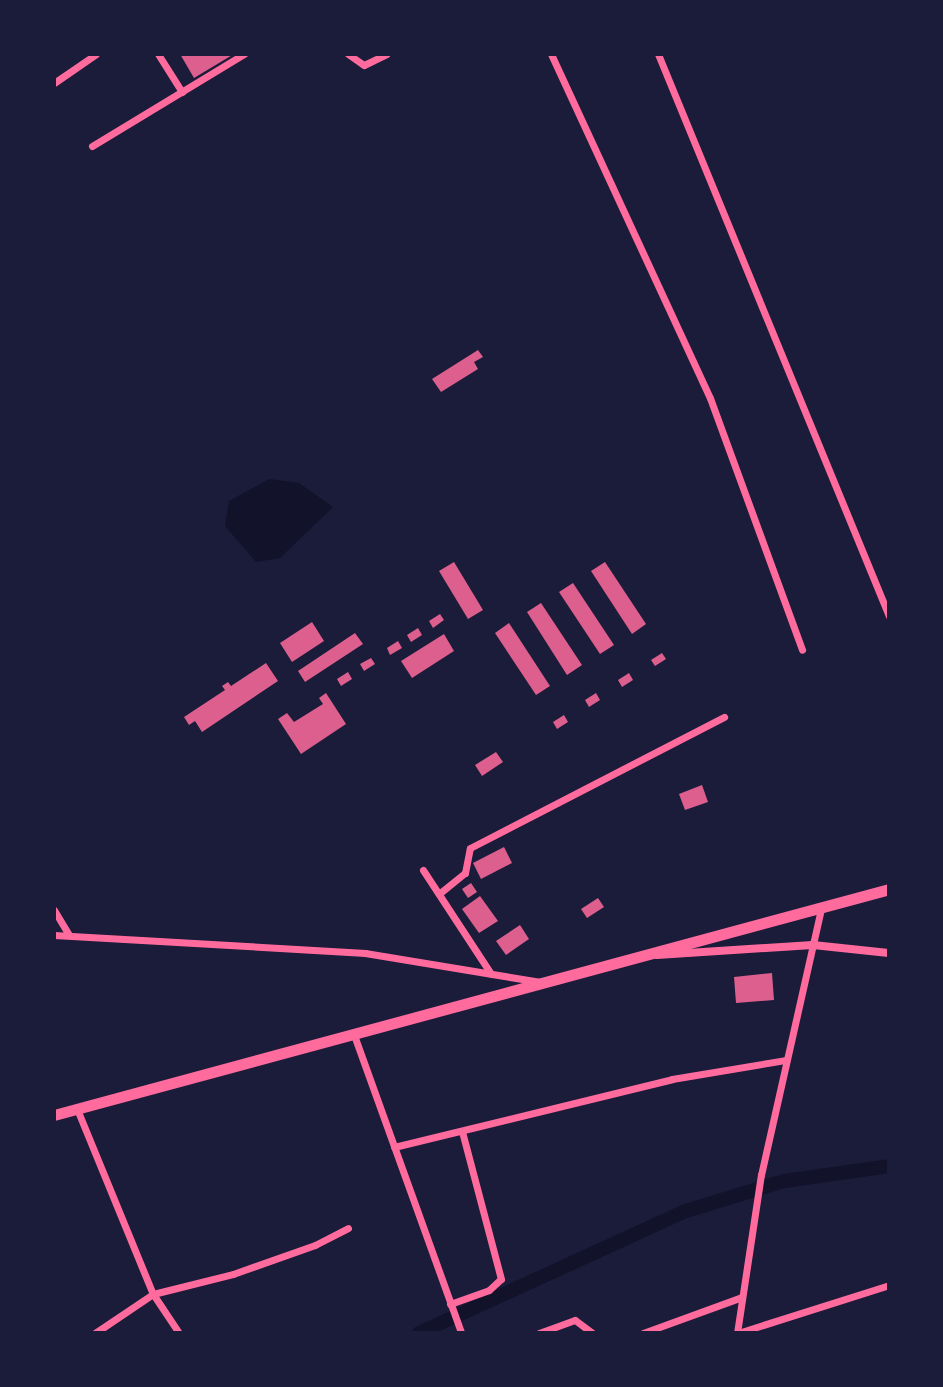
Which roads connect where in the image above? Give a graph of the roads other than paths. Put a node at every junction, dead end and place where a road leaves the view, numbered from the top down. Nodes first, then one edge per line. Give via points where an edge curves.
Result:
1 (96, 54) edge
2 (158, 54) edge
3 (244, 54) edge
4 (348, 54) edge
5 (387, 54) edge
6 (551, 54) edge
7 (658, 54) edge
8 (54, 83) edge
9 (182, 92) junction
10 (92, 146) dead end
11 (889, 616) edge
12 (802, 650) dead end
13 (724, 717) dead end
14 (423, 870) dead end
15 (889, 889) edge
16 (440, 893) junction
17 (821, 908) junction
18 (54, 910) edge
19 (54, 935) edge
20 (69, 935) junction
21 (813, 945) junction
22 (889, 953) edge
23 (648, 956) junction
24 (491, 974) junction
25 (543, 982) junction
26 (354, 1035) junction
27 (786, 1060) junction
28 (77, 1109) junction
29 (54, 1115) edge
30 (462, 1131) junction
31 (394, 1147) junction
32 (348, 1228) dead end
33 (889, 1285) edge
34 (153, 1294) junction
35 (742, 1297) junction
36 (451, 1307) junction
37 (95, 1333) edge
38 (179, 1333) edge
39 (461, 1333) edge
40 (539, 1333) edge
41 (592, 1333) edge
42 (643, 1333) edge
43 (737, 1333) edge

1 - 8 street
2 - 9 street
3 - 9 street
4 - 5 street via 364,65
6 - 12 street via 710,398
7 - 11 street
9 - 10 street
13 - 16 street via 470,848 465,873
14 - 16 street
15 - 17 highway
16 - 24 street
17 - 21 street
17 - 23 highway
18 - 20 street
19 - 20 street
20 - 24 street via 365,953
21 - 22 street
21 - 23 street
21 - 27 street
23 - 25 highway
24 - 25 street
25 - 26 highway
26 - 28 highway
26 - 31 street
27 - 30 street via 672,1079
27 - 35 street
28 - 29 highway
28 - 34 street
30 - 31 street
30 - 36 street via 501,1279
31 - 36 street
32 - 34 street via 233,1274
33 - 43 street
34 - 37 street
34 - 38 street
35 - 42 street
35 - 43 street
36 - 39 street
40 - 41 street via 575,1320

